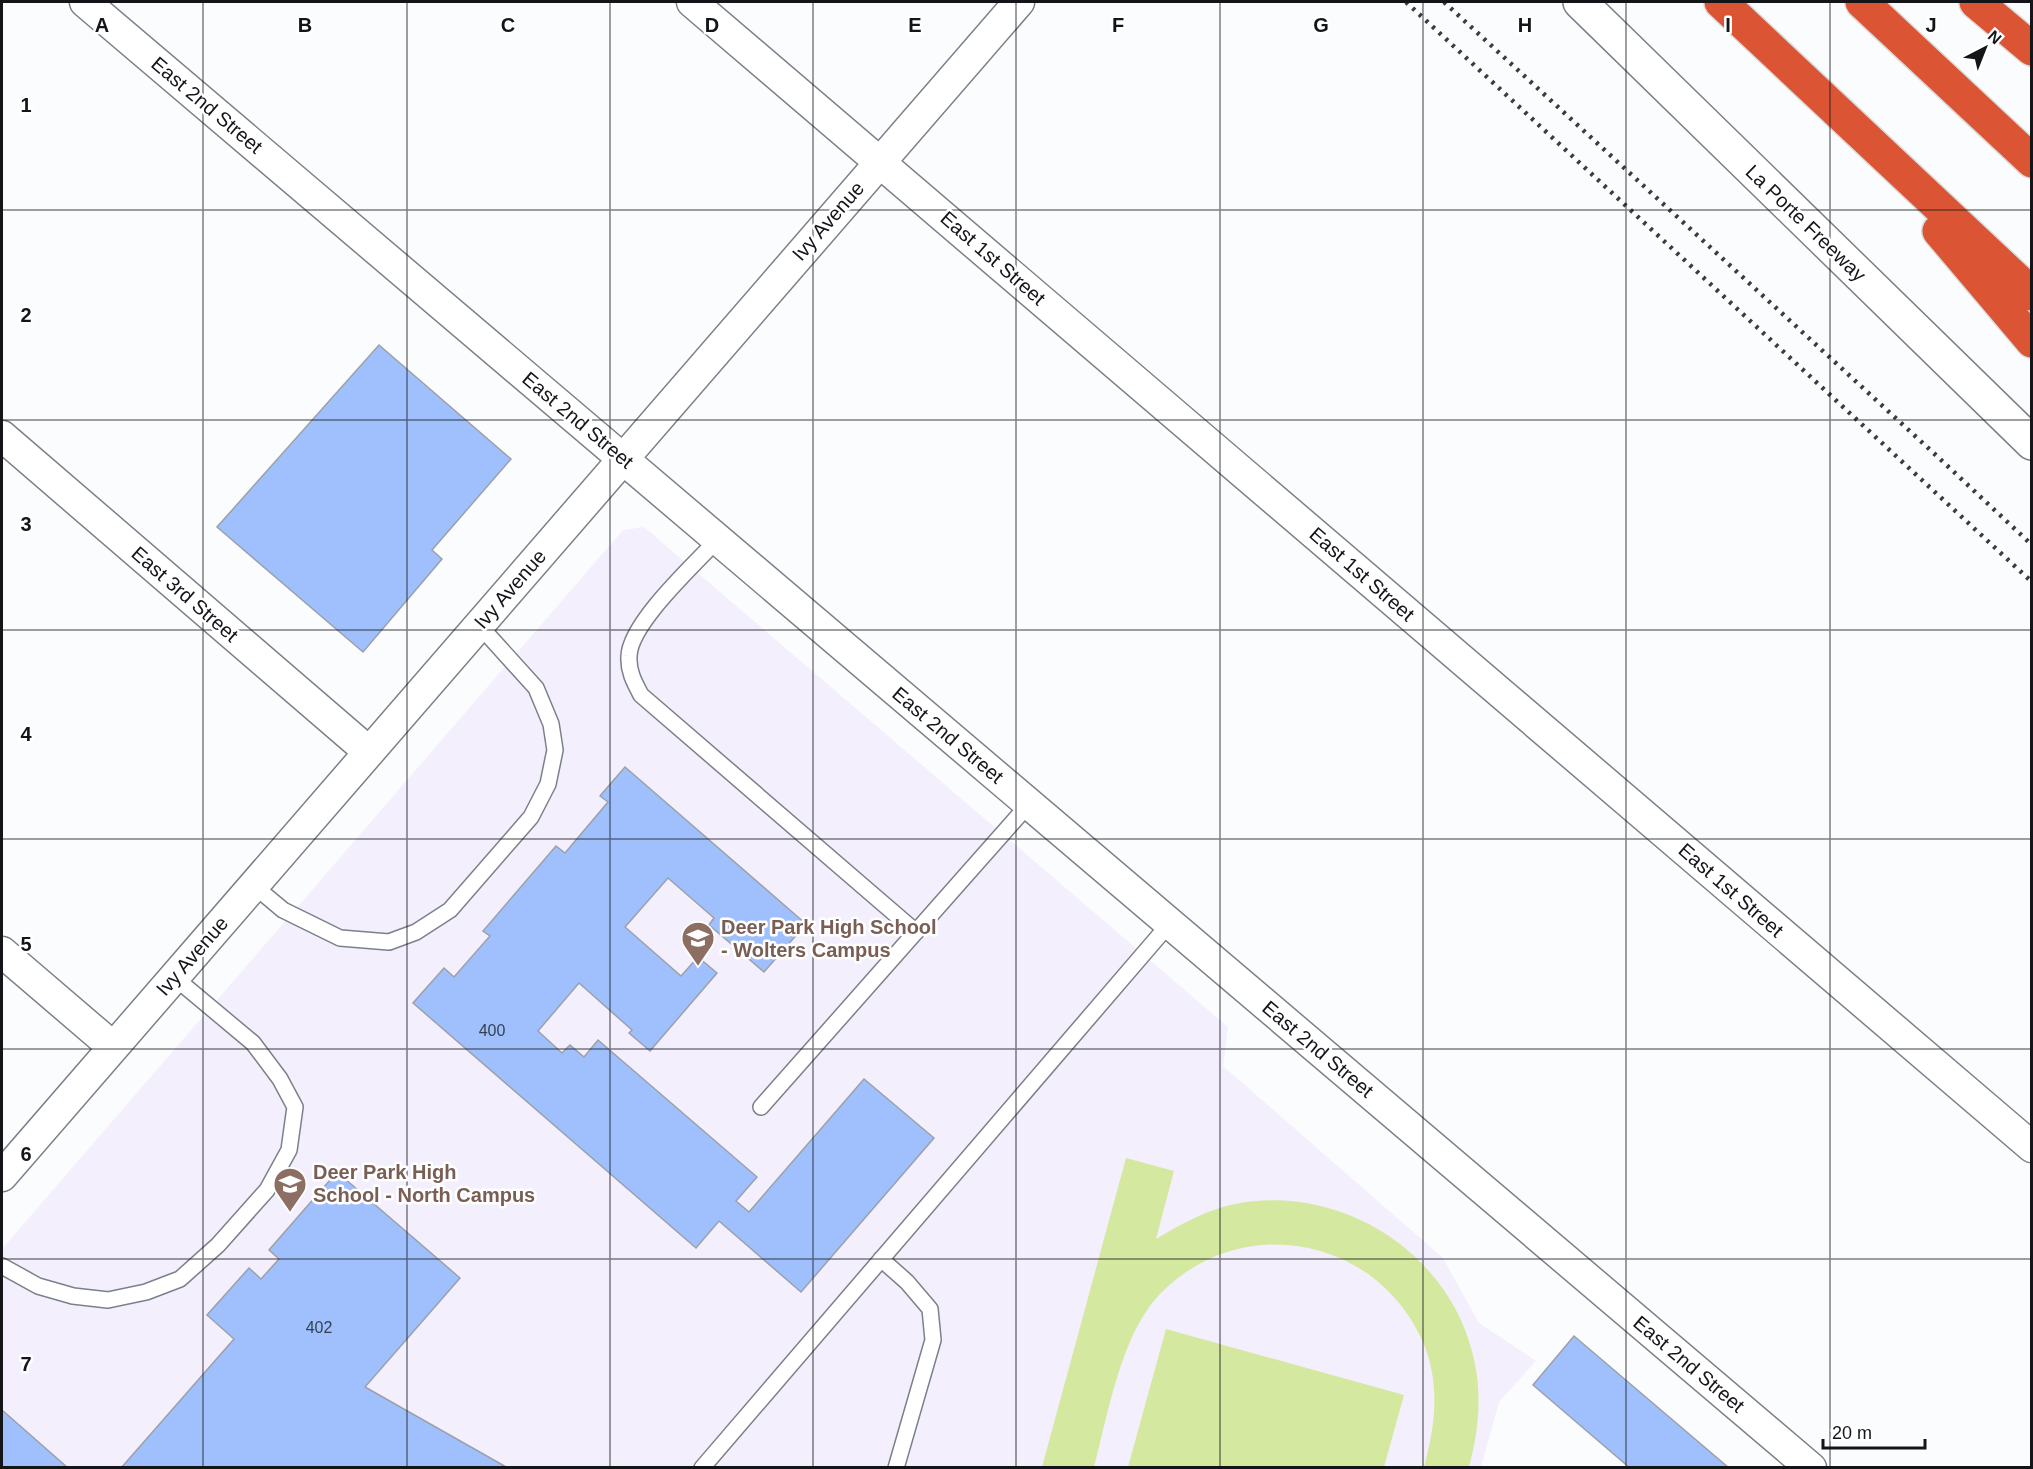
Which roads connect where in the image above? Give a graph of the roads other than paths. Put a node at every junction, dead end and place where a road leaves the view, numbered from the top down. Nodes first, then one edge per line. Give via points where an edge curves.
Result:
1 (85, 2) edge
2 (692, 2) edge
3 (1019, 2) edge
4 (1580, 2) edge
5 (1721, 2) edge
6 (1862, 2) edge
7 (1976, 2) edge
8 (2031, 49) edge
9 (1837, 110) junction
10 (2031, 161) edge
11 (880, 162) junction
12 (2031, 294) edge
13 (2031, 341) edge
14 (2, 436) edge
15 (2031, 443) edge
16 (623, 458) junction
17 (718, 539) junction
18 (479, 625) junction
19 (369, 752) junction
20 (1029, 804) junction
21 (253, 885) junction
22 (1170, 923) junction
23 (916, 932) junction
24 (2, 952) edge
25 (174, 977) junction
26 (113, 1047) junction
27 (761, 1107) dead end
28 (2031, 1147) edge
29 (2, 1176) edge
30 (881, 1259) junction
31 (2, 1266) edge
32 (702, 1467) edge
33 (896, 1467) edge
34 (1811, 1467) edge

1 - 16 street, East 2nd Street
2 - 11 street, East 1st Street
3 - 11 street, Ivy Avenue
4 - 15 main road, La Porte Freeway
5 - 9 highway
6 - 10 highway
7 - 8 highway
9 - 12 highway
9 - 13 highway
11 - 16 street, Ivy Avenue
11 - 28 street, East 1st Street
14 - 19 street, East 3rd Street
16 - 17 street, East 2nd Street
16 - 18 street, Ivy Avenue
17 - 20 street, East 2nd Street
17 - 23 lane via 637,633 628,654 631,677 641,695
18 - 19 street, Ivy Avenue
18 - 21 lane via 536,688 551,724 555,750 548,784 531,818 450,910 416,932 389,942 340,938 283,910
19 - 21 street, Ivy Avenue
20 - 22 street, East 2nd Street
20 - 23 lane
21 - 25 street, Ivy Avenue
22 - 30 lane
22 - 34 street, East 2nd Street
23 - 27 lane
24 - 26 street
25 - 26 street, Ivy Avenue
25 - 31 lane via 254,1043 280,1078 295,1107 289,1150 267,1190 218,1245 180,1278 146,1292 108,1300 73,1296 38,1286
26 - 29 street, Ivy Avenue
30 - 32 lane
30 - 33 lane via 930,1309 933,1340

